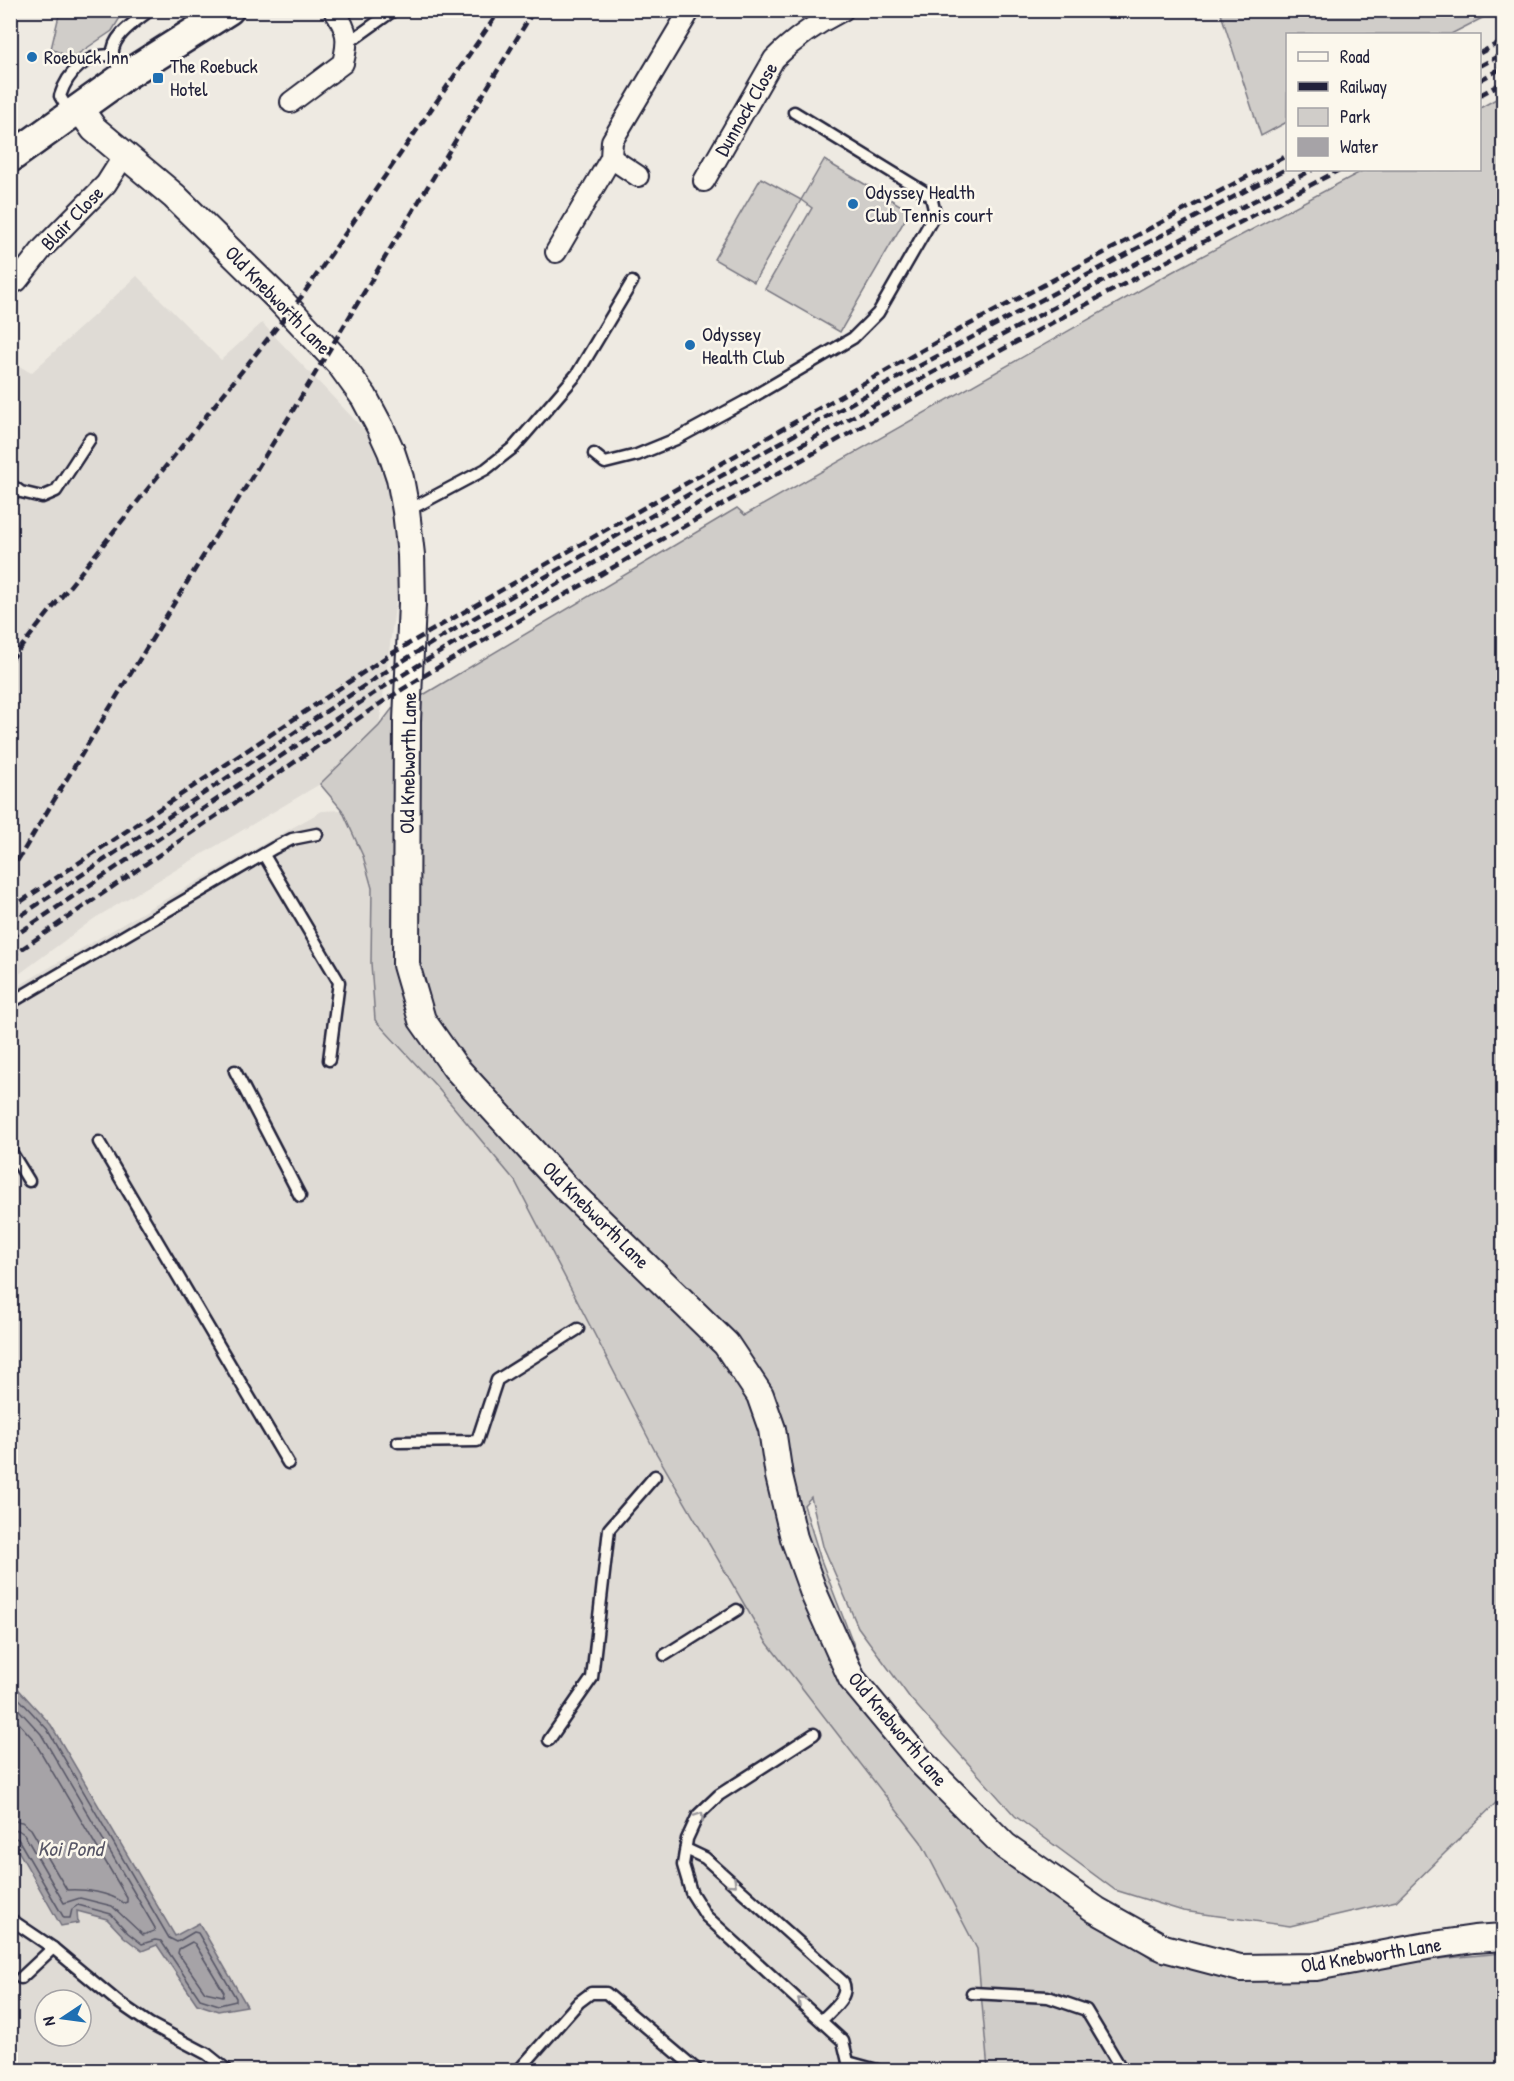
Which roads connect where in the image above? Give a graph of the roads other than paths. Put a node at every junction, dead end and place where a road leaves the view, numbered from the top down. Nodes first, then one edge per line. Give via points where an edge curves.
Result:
1 (150, 10) edge
2 (229, 10) edge
3 (334, 10) edge
4 (394, 10) edge
5 (690, 10) edge
6 (843, 10) edge
7 (820, 15) edge
8 (348, 43) junction
9 (118, 66) junction
10 (291, 102) dead end
11 (75, 111) junction
12 (794, 112) dead end
13 (125, 154) junction
14 (10, 158) edge
15 (611, 158) junction
16 (638, 176) dead end
17 (704, 181) dead end
18 (556, 252) dead end
19 (17, 281) dead end
20 (632, 282) dead end
21 (90, 439) dead end
22 (594, 454) dead end
23 (10, 484) edge
24 (406, 511) junction
25 (317, 834) dead end
26 (264, 855) junction
27 (10, 1003) edge
28 (329, 1060) dead end
29 (236, 1071) dead end
30 (99, 1142) dead end
31 (10, 1150) edge
32 (29, 1181) dead end
33 (300, 1196) dead end
34 (578, 1329) dead end
35 (398, 1442) dead end
36 (288, 1463) dead end
37 (655, 1476) dead end
38 (736, 1610) dead end
39 (665, 1655) dead end
40 (814, 1734) dead end
41 (549, 1740) dead end
42 (686, 1849) junction
43 (10, 1919) edge
44 (1503, 1937) edge
45 (53, 1948) junction
46 (21, 1978) dead end
47 (972, 1993) dead end
48 (822, 2020) junction
49 (844, 2066) edge
50 (227, 2070) edge
51 (519, 2070) edge
52 (697, 2070) edge
53 (877, 2070) edge
54 (1122, 2070) edge

1 - 9 lane via 116,41
2 - 9 main road
3 - 8 street via 345,27
4 - 8 lane
5 - 15 street via 612,141
6 - 7 street, Dunnock Close
7 - 17 street, Dunnock Close via 774,58
8 - 10 street via 343,63
9 - 11 main road
11 - 13 street, Old Knebworth Lane
11 - 14 main road
12 - 22 lane via 931,196 935,214 878,313 853,338 676,439 606,463
13 - 19 street, Blair Close via 106,184 43,248
13 - 24 street, Old Knebworth Lane via 256,274 340,364 364,397 391,452
15 - 16 street
15 - 18 street
20 - 24 lane via 577,374 514,447 486,469
21 - 23 lane via 56,491 42,497 21,492
24 - 44 street, Old Knebworth Lane via 412,603 407,721 406,965 422,1020 455,1068 565,1186 726,1344 760,1395 772,1429 794,1538 852,1679 921,1762 1005,1846 1096,1910 1164,1948 1240,1968 1316,1966
25 - 26 lane via 292,839
26 - 27 lane
26 - 28 lane via 339,982
29 - 33 lane
30 - 36 lane
31 - 32 lane
34 - 35 lane via 497,1380 477,1441
37 - 41 lane via 609,1529 592,1678
38 - 39 lane
42 -> 40 lane via 698,1815 719,1795
48 -> 42 lane via 706,1916 691,1892 683,1864
42 -> 48 lane via 705,1858 843,1982 845,1995
43 - 45 lane
45 - 46 lane
45 - 50 lane via 118,2002
47 - 54 lane via 1048,1997 1086,2010
48 - 49 lane via 843,2041
49 - 53 lane
51 - 52 lane via 579,2001 591,1993 606,1993

